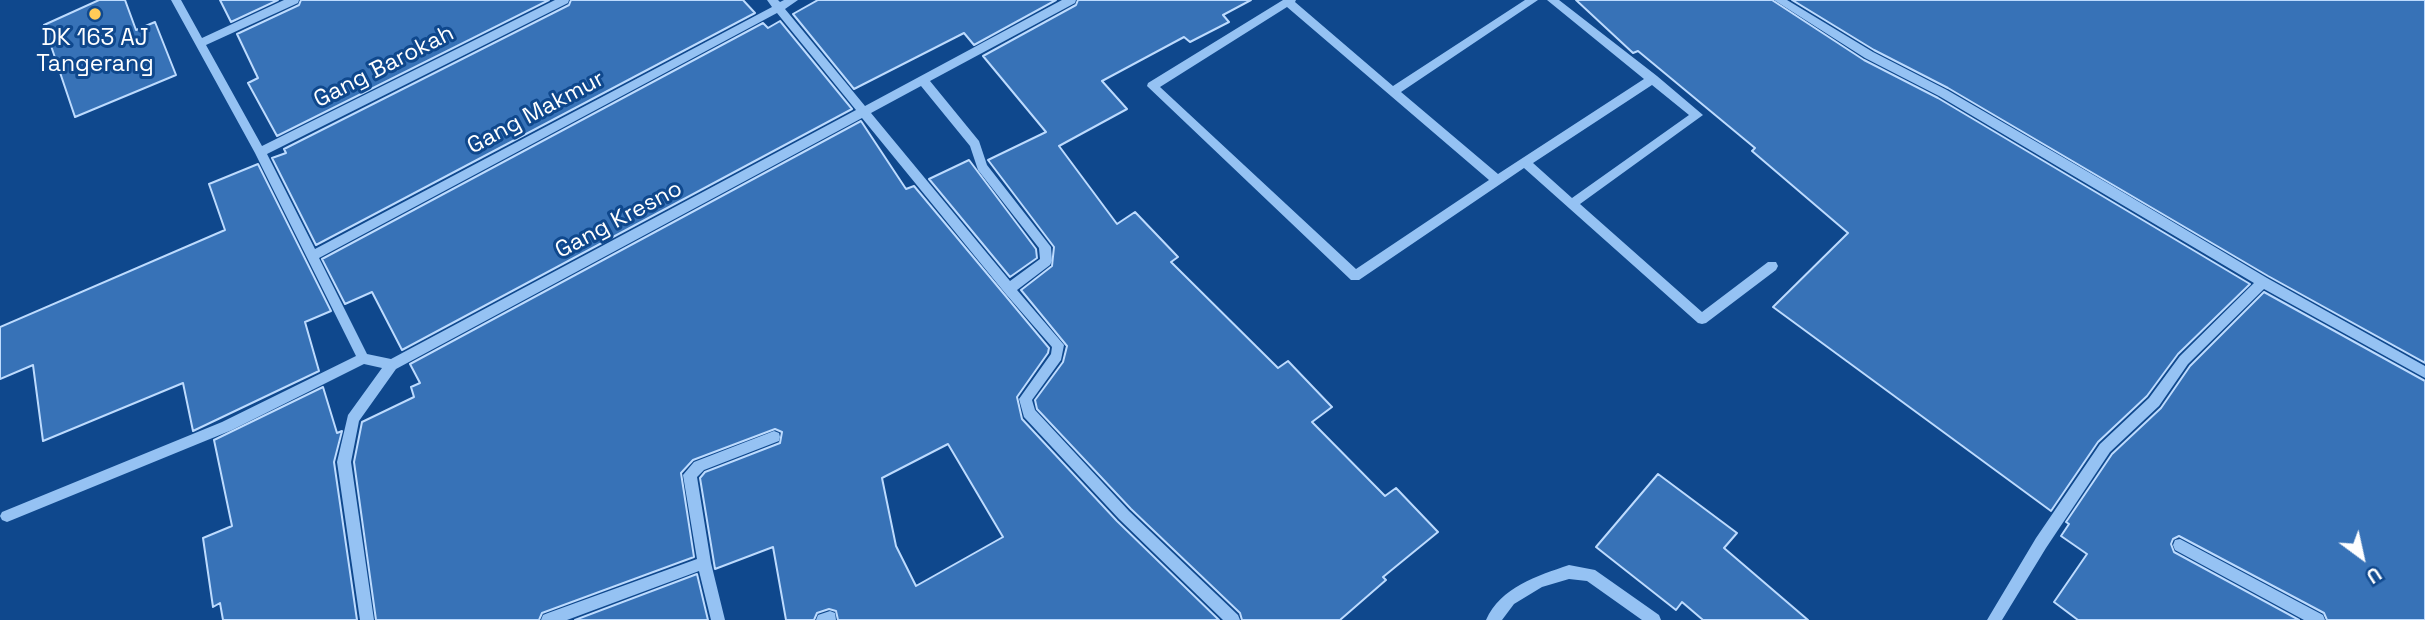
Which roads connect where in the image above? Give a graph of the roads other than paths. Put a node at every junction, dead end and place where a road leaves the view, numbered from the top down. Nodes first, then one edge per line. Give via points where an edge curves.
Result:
1 (176, 0) edge
2 (294, 0) edge
3 (564, 0) edge
4 (793, 0) edge
5 (1072, 0) edge
6 (1533, 0) edge
7 (1552, 0) edge
8 (1779, 0) edge
9 (1289, 1) edge
10 (775, 4) edge
11 (200, 43) junction
12 (1653, 79) junction
13 (924, 82) junction
14 (1392, 92) junction
15 (865, 112) junction
16 (260, 152) junction
17 (1524, 162) junction
18 (1497, 180) junction
19 (1572, 204) junction
20 (313, 256) junction
21 (1772, 266) dead end
22 (2263, 282) junction
23 (1009, 289) junction
24 (363, 358) junction
25 (393, 365) junction
26 (2425, 372) edge
27 (774, 437) dead end
28 (7, 516) dead end
29 (2180, 545) dead end
30 (704, 563) junction
31 (367, 620) edge
32 (548, 620) edge
33 (718, 620) edge
34 (1233, 620) edge
35 (1493, 620) edge
36 (1654, 620) edge
37 (1994, 620) edge
38 (2318, 620) edge

1 - 11 street
2 - 11 street
3 - 16 street, Gang Barokah
4 - 10 street, Gang Makmur
5 - 13 street, Gang Kresno
6 - 14 street
7 - 12 street
8 - 22 street
9 - 14 street
9 - 18 street via 1152,86 1355,276
10 - 15 street
10 - 20 street, Gang Makmur
11 - 16 street
12 - 17 street
12 - 19 street via 1698,116
13 - 15 street, Gang Kresno
13 - 23 street via 975,144 982,167 1045,247 1046,261
14 - 18 street
15 - 23 street
15 - 25 street, Gang Kresno
16 - 20 street
17 - 18 street
17 - 19 street
19 - 21 street via 1702,319
20 - 24 street
22 - 26 street
22 - 37 street via 2184,360 2154,402 2105,447
23 - 34 street via 1059,349 1024,399 1029,413 1124,515
24 - 25 street
24 - 28 street via 227,426
25 - 31 street via 353,419 344,462
27 - 30 street via 699,466 690,475
29 - 38 street
30 - 32 street
30 - 33 street
35 - 36 street via 1509,598 1569,572 1590,575

